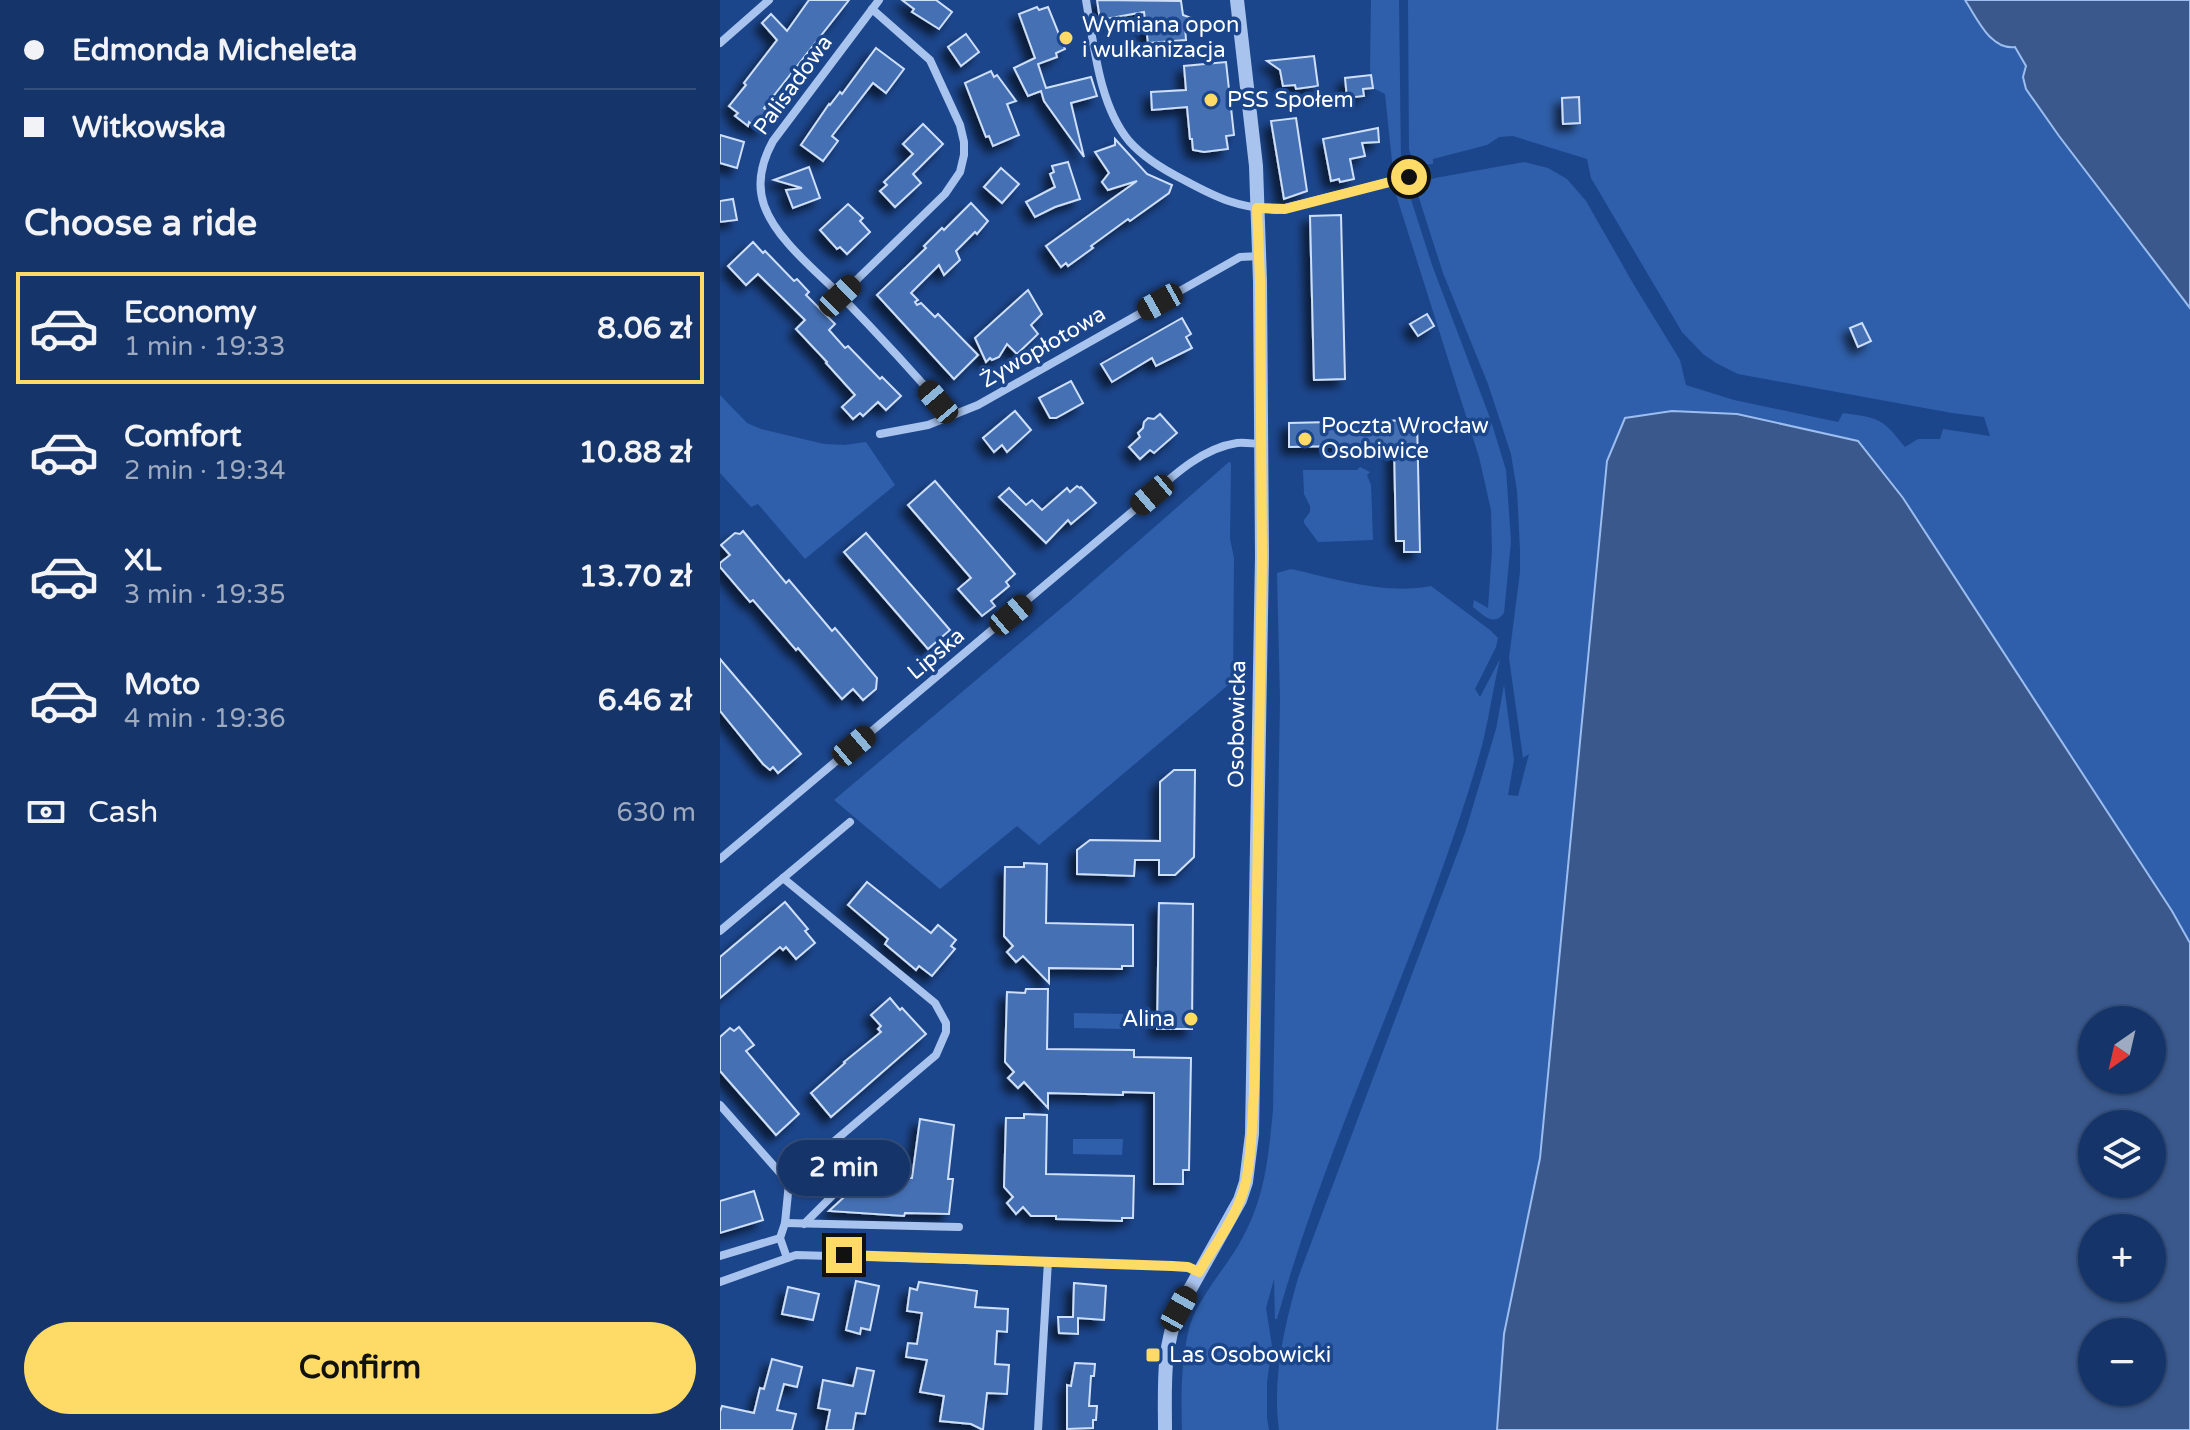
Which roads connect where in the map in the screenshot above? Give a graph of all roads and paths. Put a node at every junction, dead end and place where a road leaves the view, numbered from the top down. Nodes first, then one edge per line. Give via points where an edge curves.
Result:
1 (769, 0) edge
2 (879, 0) edge
3 (1086, 0) edge
4 (1237, 0) edge
5 (872, 9) junction
6 (720, 43) edge
7 (1409, 177) dead end
8 (1257, 208) junction
9 (1260, 256) junction
10 (840, 296) junction
11 (951, 416) junction
12 (880, 434) dead end
13 (1262, 444) junction
14 (850, 822) dead end
15 (720, 859) edge
16 (783, 878) junction
17 (720, 931) edge
18 (720, 1105) edge
19 (884, 1149) dead end
20 (789, 1183) junction
21 (785, 1223) junction
22 (804, 1224) junction
23 (959, 1227) dead end
24 (780, 1238) junction
25 (720, 1256) edge
26 (787, 1258) junction
27 (1048, 1261) junction
28 (1199, 1272) junction
29 (720, 1282) edge
30 (1038, 1430) edge
31 (1165, 1430) edge

1 - 6 street
2 - 5 street, Palisadowa
3 - 8 street via 1102,85 1129,140 1154,163 1220,200
4 - 8 street, Osobowicka
5 - 10 street, Palisadowa via 773,141 760,176 772,222
5 - 10 street via 930,60 960,125 963,165 945,194
7 - 8 street via 1285,209
8 - 9 street, Osobowicka
9 - 11 street, Żywopłotowa via 1240,257
9 - 13 street, Osobowicka
10 - 11 street, Palisadowa
11 - 12 street, Żywopłotowa
13 - 15 street, Lipska via 1237,443 1198,458
13 - 28 street, Osobowicka via 1252,1134 1240,1200
14 - 16 street
16 - 17 street
16 - 20 street via 935,1003 946,1023 936,1055
18 - 20 street
19 - 22 street
20 - 21 street
21 - 22 street
21 - 24 street
22 - 23 street
24 - 25 street
24 - 26 street
26 - 27 street
26 - 29 street
27 - 28 street via 1188,1267
27 - 30 street
28 - 31 street, Osobowicka via 1168,1339

